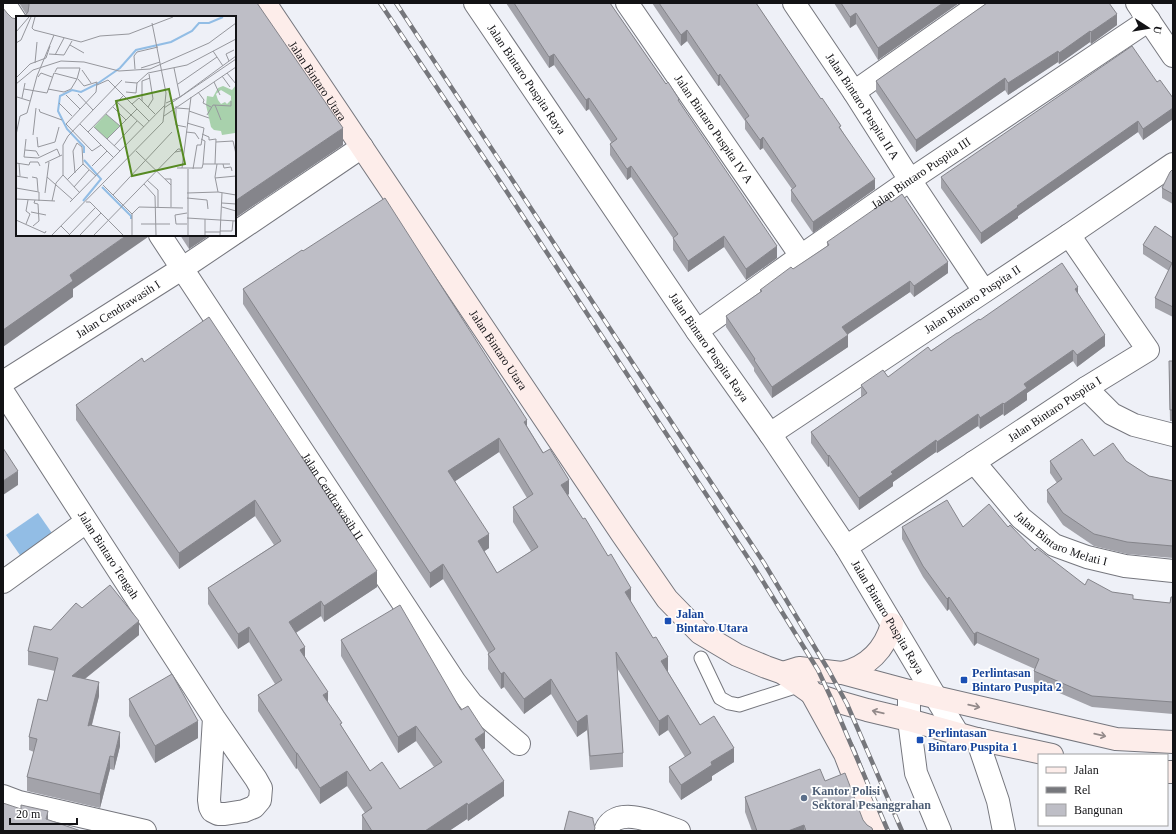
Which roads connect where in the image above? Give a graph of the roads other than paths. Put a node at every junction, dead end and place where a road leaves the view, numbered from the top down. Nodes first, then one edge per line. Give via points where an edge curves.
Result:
1 (4, 3) edge
2 (265, 3) edge
3 (475, 3) edge
4 (627, 3) edge
5 (794, 3) edge
6 (981, 3) edge
7 (1143, 11) edge
8 (16, 21) edge
9 (1173, 56) edge
10 (854, 92) junction
11 (362, 147) junction
12 (1173, 164) edge
13 (910, 180) junction
14 (236, 232) edge
15 (1069, 235) junction
16 (161, 236) edge
17 (231, 236) edge
18 (801, 256) junction
19 (183, 268) junction
20 (984, 291) junction
21 (697, 331) junction
22 (3, 382) edge
23 (1086, 388) junction
24 (3, 392) edge
25 (770, 434) junction
26 (1173, 435) edge
27 (974, 462) junction
28 (86, 522) junction
29 (846, 546) junction
30 (1173, 572) edge
31 (3, 582) edge
32 (894, 627) junction
33 (701, 658) dead end
34 (847, 675) junction
35 (798, 680) junction
36 (909, 691) junction
37 (935, 696) junction
38 (214, 718) dead end
39 (909, 720) junction
40 (968, 737) junction
41 (1173, 742) edge
42 (519, 744) dead end
43 (1047, 754) edge
44 (3, 796) edge
45 (607, 828) edge
46 (145, 831) edge
47 (679, 831) edge
48 (875, 831) edge
49 (940, 831) edge
50 (1004, 831) edge

1 - 8 street
2 - 11 main road, Jalan Bintaro Utara
3 - 21 street, Jalan Bintaro Puspita Raya
4 - 18 street, Jalan Bintaro Puspita IV A
5 - 10 street, Jalan Bintaro Puspita II A
6 - 10 street
7 - 9 street
7 - 13 street, Jalan Bintaro Puspita III
10 - 13 street, Jalan Bintaro Puspita II A
11 - 14 street
11 - 35 main road, Jalan Bintaro Utara via 667,599 700,633 737,655
12 - 15 street, Jalan Bintaro Puspita II
13 - 18 street, Jalan Bintaro Puspita III
13 - 20 street, Jalan Bintaro Puspita II A
15 - 20 street, Jalan Bintaro Puspita II
15 - 23 street, Jalan Bintaro Puspita I via 1148,350
16 - 19 street, Jalan Cendrawasih II
17 - 19 street, Jalan Cendrawasih I
18 - 21 street, Jalan Bintaro Puspita III
19 - 22 street, Jalan Cendrawasih I
19 - 42 street, Jalan Cendrawasih II via 455,682 472,704
20 - 25 street, Jalan Bintaro Puspita II
21 - 25 street, Jalan Bintaro Puspita Raya
23 - 26 street via 1112,414 1134,424
23 - 27 street, Jalan Bintaro Puspita I
24 - 28 street, Jalan Bintaro Tengah
25 - 29 street, Jalan Bintaro Puspita Raya
27 - 29 street, Jalan Bintaro Puspita I
27 - 30 street, Jalan Bintaro Melati I via 1020,518 1054,545 1087,557 1125,566
28 - 31 street
28 - 38 street, Jalan Bintaro Tengah
29 - 32 street, Jalan Bintaro Puspita Raya
32 - 34 main road via 872,659
32 - 37 street, Jalan Bintaro Puspita Raya
33 - 35 lane via 720,698 729,703 740,705
34 - 35 main road, Jalan Bintaro Puspita Raya
34 - 36 main road, Jalan Bintaro Puspita Raya
39 -> 35 main road via 847,704
35 - 48 main road via 845,754
36 - 37 main road, Jalan Bintaro Puspita Raya
36 - 39 street
37 - 40 street, Jalan Bintaro Puspita Raya
37 -> 41 main road, Jalan Bintaro Puspita Raya via 1116,739
39 - 40 main road
39 - 49 street via 916,773
40 - 43 main road
40 - 50 street, Jalan Bintaro Puspita Raya via 998,801
44 - 46 street
45 - 47 street via 611,821 629,817

